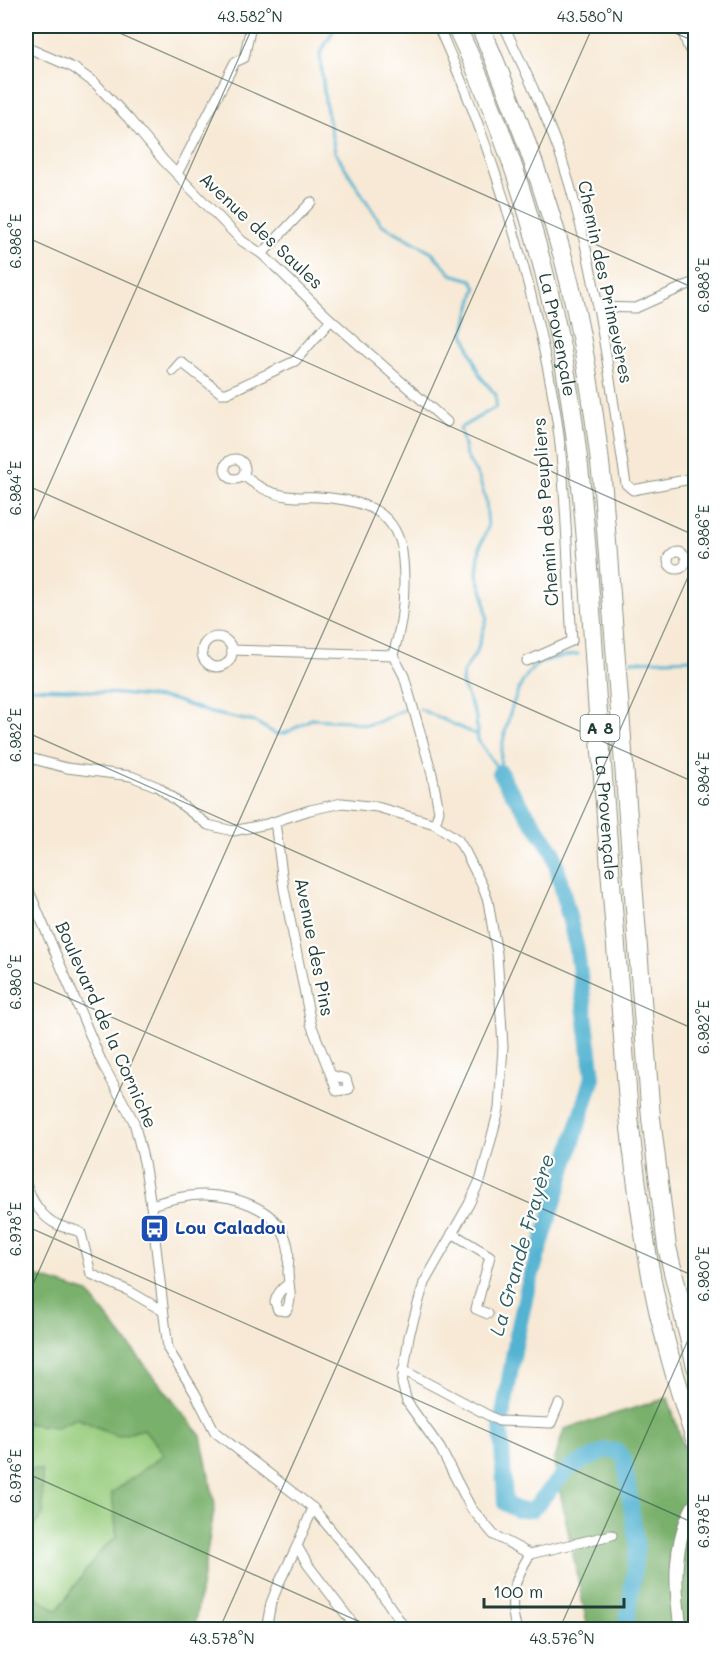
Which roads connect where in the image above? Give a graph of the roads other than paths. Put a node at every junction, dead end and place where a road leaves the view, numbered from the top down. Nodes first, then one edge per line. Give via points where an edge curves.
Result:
1 (251, 26) edge
2 (438, 26) edge
3 (456, 26) edge
4 (480, 26) edge
5 (504, 26) edge
6 (681, 26) edge
7 (26, 47) edge
8 (696, 60) edge
9 (177, 174) junction
10 (311, 202) dead end
11 (262, 254) junction
12 (696, 281) edge
13 (597, 307) junction
14 (331, 320) junction
15 (173, 371) dead end
16 (447, 422) dead end
17 (243, 475) dead end
18 (696, 478) edge
19 (232, 650) dead end
20 (393, 654) junction
21 (527, 661) dead end
22 (26, 757) edge
23 (275, 822) junction
24 (435, 824) junction
25 (26, 884) edge
26 (331, 1075) dead end
27 (26, 1190) edge
28 (151, 1204) junction
29 (452, 1233) junction
30 (288, 1284) dead end
31 (163, 1311) junction
32 (488, 1314) dead end
33 (696, 1367) edge
34 (403, 1370) junction
35 (559, 1404) dead end
36 (696, 1442) edge
37 (696, 1501) edge
38 (313, 1508) junction
39 (612, 1534) dead end
40 (297, 1546) junction
41 (530, 1554) junction
42 (266, 1629) edge
43 (358, 1629) edge
44 (406, 1629) edge
45 (518, 1629) edge
46 (681, 1629) edge

1 - 9 street via 244,58 235,62
2 - 21 street, Chemin des Peupliers via 460,75 507,207 527,278 558,433 572,640
3 - 36 highway, La Provençale / A 8 via 512,164 562,352 580,476 637,1189 659,1314
4 - 33 highway, La Provençale / A 8 via 545,198 564,262 590,387 604,501 651,1118 668,1247
5 - 13 street, Chemin des Primevères via 533,86 561,159 579,220
6 - 8 street
7 - 9 street, Avenue des Saules via 74,68 96,84
9 - 11 street, Avenue des Saules via 242,241
10 - 11 street
11 - 14 street, Avenue des Saules
12 - 13 street via 636,308
13 - 18 street, Chemin des Primevères via 626,484 633,490
14 - 15 street via 295,361 227,393 221,393 181,362
14 - 16 street, Avenue des Saules
17 - 20 street via 257,487 286,496 321,497 377,509 393,524 402,545 405,602
19 - 20 street
20 - 24 street via 404,676 432,774 439,811
22 - 23 street via 67,768 131,776 158,787 208,825 233,831
23 - 24 street via 342,803 377,807
23 - 26 street, Avenue des Pins via 311,1023
24 - 29 street via 458,840 488,901 497,954 503,1046 499,1109 490,1147 481,1178
25 - 28 street, Boulevard de la Corniche via 102,1063 134,1122
27 - 31 street via 43,1214 59,1226 81,1233 91,1274
28 - 30 street via 204,1194 236,1199 267,1214 286,1237
28 - 31 street, Boulevard de la Corniche
29 - 32 street via 490,1256 476,1310
29 - 34 street via 424,1283
31 - 38 street, Boulevard de la Corniche via 168,1349 215,1432
34 - 35 street via 503,1422 551,1423
34 - 41 street via 407,1402 440,1448 471,1509 494,1534
37 - 46 street via 682,1532 676,1566
38 - 40 street
38 - 44 street, Boulevard de la Corniche via 373,1581
39 - 41 street
40 - 42 street via 271,1603
40 - 43 street
41 - 45 street via 518,1572 511,1599

